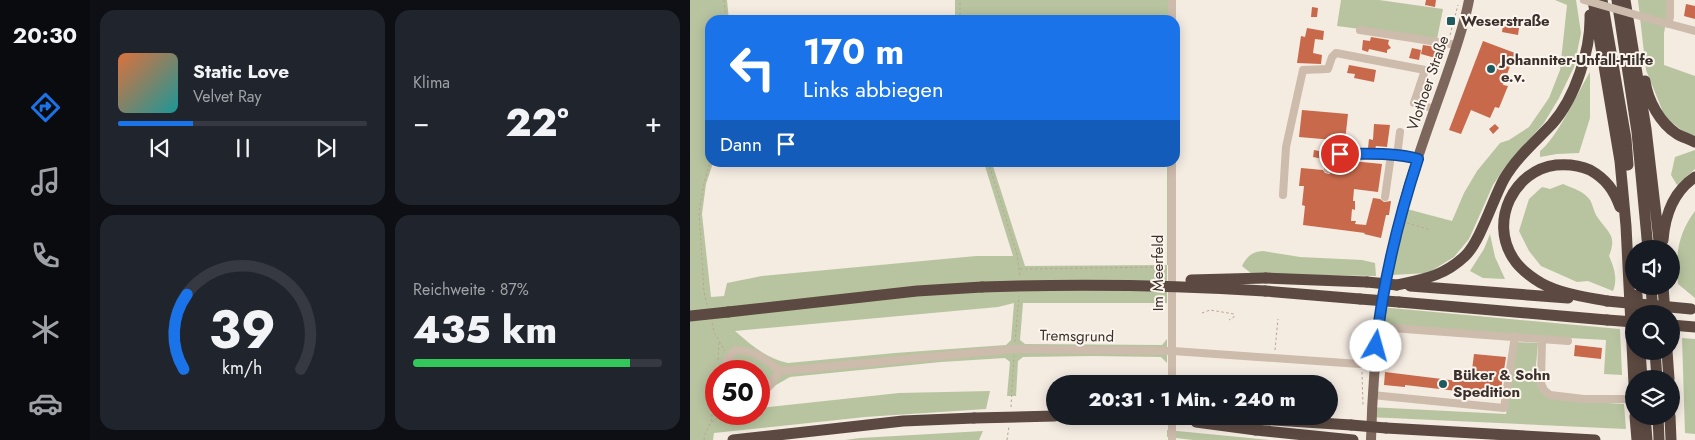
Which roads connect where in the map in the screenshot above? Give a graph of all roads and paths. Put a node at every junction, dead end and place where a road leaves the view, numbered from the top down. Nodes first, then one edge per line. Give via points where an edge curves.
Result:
1 (724, 0) edge
2 (960, 0) edge
3 (1172, 0) edge
4 (1469, 0) edge
5 (1584, 0) edge
6 (1590, 0) edge
7 (1594, 0) edge
8 (1602, 0) edge
9 (1617, 0) edge
10 (1626, 0) edge
11 (1670, 0) edge
12 (726, 15) edge
13 (960, 15) edge
14 (1172, 15) edge
15 (1668, 24) junction
16 (1360, 30) dead end
17 (1695, 31) edge
18 (1458, 44) junction
19 (1434, 110) junction
20 (1400, 132) dead end
21 (1695, 142) edge
22 (1394, 156) junction
23 (1418, 159) junction
24 (709, 167) edge
25 (990, 167) edge
26 (1172, 167) edge
27 (1328, 169) dead end
28 (1695, 177) edge
29 (1283, 196) dead end
30 (1385, 197) dead end
31 (1400, 220) junction
32 (1626, 226) junction
33 (1431, 230) dead end
34 (1633, 240) edge
35 (1647, 240) edge
36 (1660, 240) edge
37 (1662, 240) edge
38 (1172, 267) junction
39 (1019, 269) junction
40 (1020, 284) dead end
41 (1153, 285) junction
42 (1397, 285) junction
43 (1019, 293) dead end
44 (1607, 302) junction
45 (708, 308) dead end
46 (1693, 309) edge
47 (1202, 313) dead end
48 (690, 316) edge
49 (710, 316) dead end
50 (1278, 318) dead end
51 (1229, 320) dead end
52 (1625, 321) edge
53 (1680, 326) edge
54 (1378, 327) junction
55 (1694, 327) edge
56 (1515, 336) junction
57 (1542, 339) junction
58 (719, 341) junction
59 (1568, 341) dead end
60 (1015, 349) junction
61 (1173, 351) junction
62 (730, 355) junction
63 (1274, 358) junction
64 (718, 360) dead end
65 (727, 360) edge
66 (1374, 365) junction
67 (1633, 370) edge
68 (780, 371) junction
69 (1172, 375) edge
70 (770, 385) edge
71 (1372, 395) junction
72 (1625, 399) edge
73 (1011, 407) dead end
74 (1046, 416) edge
75 (1009, 424) dead end
76 (710, 425) edge
77 (1172, 425) edge
78 (1256, 425) edge
79 (1338, 425) edge
80 (1636, 425) edge
81 (1646, 425) edge
82 (1658, 425) edge
83 (1670, 425) edge
84 (1308, 436) junction
85 (704, 440) edge
86 (733, 440) edge
87 (1007, 440) edge
88 (1172, 440) edge
89 (1324, 440) edge
90 (1351, 440) edge
91 (1371, 440) edge
92 (1596, 440) edge
93 (1637, 440) edge
94 (1647, 440) edge
95 (1659, 440) edge
96 (1671, 440) edge

1 - 12 path
2 - 13 path
3 - 14 street
4 - 18 main road, Vlothoer Straße
5 - 15 street, bridge
6 - 42 highway via 1590,28 1582,65 1567,103 1506,176 1467,255 1443,273
7 - 32 highway via 1620,161
8 - 34 highway via 1626,139
9 - 35 highway via 1637,132
10 - 21 highway via 1638,30 1646,89 1653,106 1677,134
10 - 36 highway
11 - 15 street
15 - 17 street
16 - 18 street
18 - 19 main road, Vlothoer Straße
19 - 23 main road, Vlothoer Straße
19 - 29 street via 1413,106 1425,70 1336,53 1328,70 1303,70 1286,148
20 - 22 street
22 - 23 street
22 - 27 street via 1334,154
22 - 30 street
23 - 31 main road, Vlothoer Straße
24 - 45 path via 699,212
25 - 39 path
26 - 38 street, Im Meerfeld
28 - 37 highway via 1672,202
31 - 33 path
31 - 54 main road, Vlothoer Straße
32 - 44 highway via 1612,188 1600,176 1583,167 1565,164 1547,166 1531,174 1519,184 1506,207 1503,221 1505,240 1513,258 1525,272 1542,284 1563,292
32 - 67 highway
38 - 39 path
38 - 61 street, Im Meerfeld
39 - 40 path
41 - 42 highway, bridge via 1193,280 1266,278
41 - 48 highway, bridge via 1051,285 907,292
41 - 52 highway, bridge via 1265,291
42 - 44 highway
43 - 60 path
44 - 46 highway, bridge
47 - 51 path via 1210,310 1234,314
49 - 58 path
50 - 63 path
53 - 55 highway
54 - 56 street
54 - 66 main road, Vlothoer Straße
56 - 57 street
56 - 71 street via 1504,408
57 - 59 street
57 - 72 street via 1541,383 1550,395 1577,399
58 - 62 path
58 - 64 path
60 - 61 street, Tremsgrund
60 - 68 street, Tremsgrund
60 - 73 path
61 - 63 street, Tremsgrund
61 - 69 street, Im Meerfeld
62 - 65 street
62 - 68 street via 736,350 749,351
63 - 66 street, Tremsgrund
66 - 71 main road, Vlothoer Straße
68 - 70 street
71 - 91 main road, Vlothoer Straße
74 - 86 highway, bridge via 903,421
75 - 87 path
76 - 85 path
77 - 88 street
78 - 84 highway
79 - 92 highway, bridge
80 - 93 highway
81 - 94 highway
82 - 95 highway
83 - 96 highway
84 - 89 highway
84 - 90 highway

